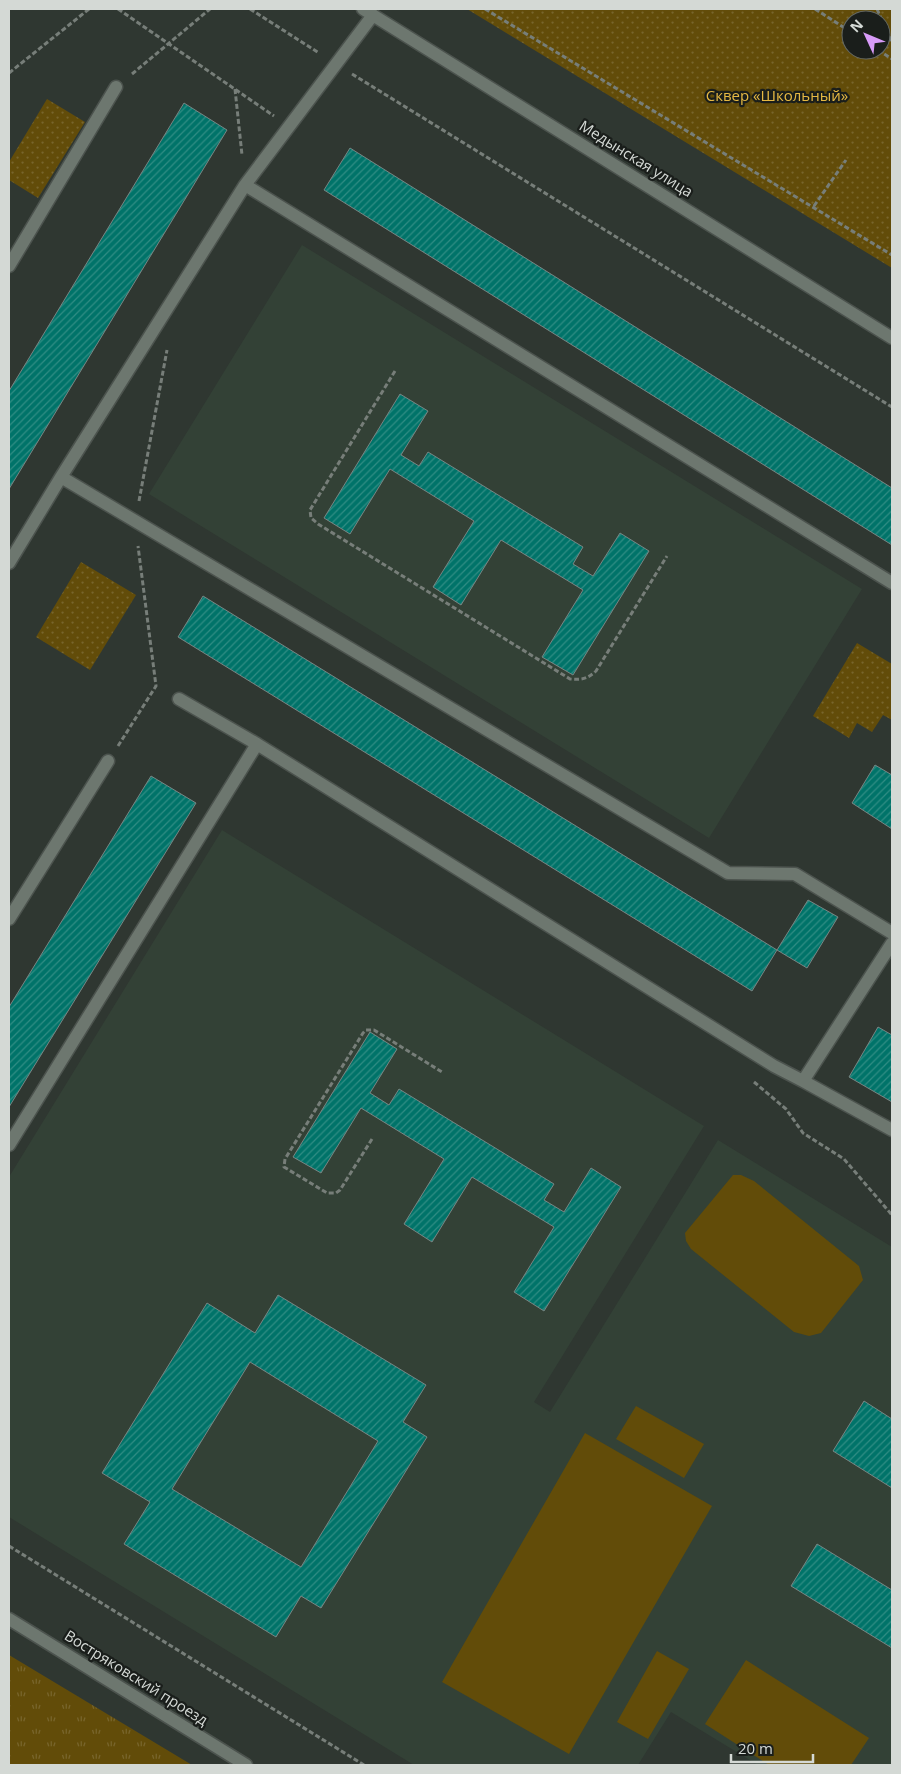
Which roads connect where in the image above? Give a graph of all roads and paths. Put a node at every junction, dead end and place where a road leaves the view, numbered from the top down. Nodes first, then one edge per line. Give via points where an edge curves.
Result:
1 (89, 9) edge
2 (118, 9) edge
3 (210, 9) edge
4 (250, 9) edge
5 (485, 9) edge
6 (815, 9) edge
7 (877, 9) edge
8 (368, 12) edge
9 (841, 26) edge
10 (892, 43) edge
11 (169, 44) junction
12 (336, 64) junction
13 (9, 73) edge
14 (116, 87) joint
15 (235, 88) junction
16 (288, 127) junction
17 (846, 160) dead end
18 (245, 185) junction
19 (814, 206) junction
20 (892, 254) edge
21 (9, 266) edge
22 (892, 338) edge
23 (395, 371) dead end
24 (892, 407) edge
25 (61, 477) junction
26 (666, 556) dead end
27 (9, 563) edge
28 (892, 583) edge
29 (179, 699) dead end
30 (257, 744) junction
31 (108, 761) dead end
32 (9, 918) edge
33 (892, 933) edge
34 (892, 943) edge
35 (442, 1072) dead end
36 (803, 1080) junction
37 (754, 1082) dead end
38 (892, 1130) edge
39 (372, 1139) dead end
40 (9, 1145) edge
41 (892, 1215) edge
42 (9, 1546) edge
43 (9, 1619) edge
44 (246, 1765) edge
45 (364, 1765) edge

1 - 13 path
2 - 11 path
3 - 11 path
4 - 12 path
5 - 19 path
6 - 9 path
7 - 10 path
8 - 12 street
8 - 22 street, Медынская улица
11 - 14 path
11 - 15 path
12 - 16 street
12 - 24 path
14 - 21 street
15 - 16 path
15 - 18 path
16 - 18 street
17 - 19 path
18 - 25 street
18 - 28 street
19 - 20 path
23 - 26 path via 310,510 311,518 318,524 570,679 588,678 596,671
25 - 27 street
25 - 33 street via 728,873 795,874
29 - 30 street
30 - 36 street via 765,1061
30 - 40 street
31 - 32 street
34 - 36 street
35 - 39 path via 374,1030 366,1030 285,1159 284,1167 327,1193 336,1193
36 - 38 street
37 - 41 path via 786,1108 803,1133 844,1159
42 - 45 path
43 - 44 street, Востряковский проезд

